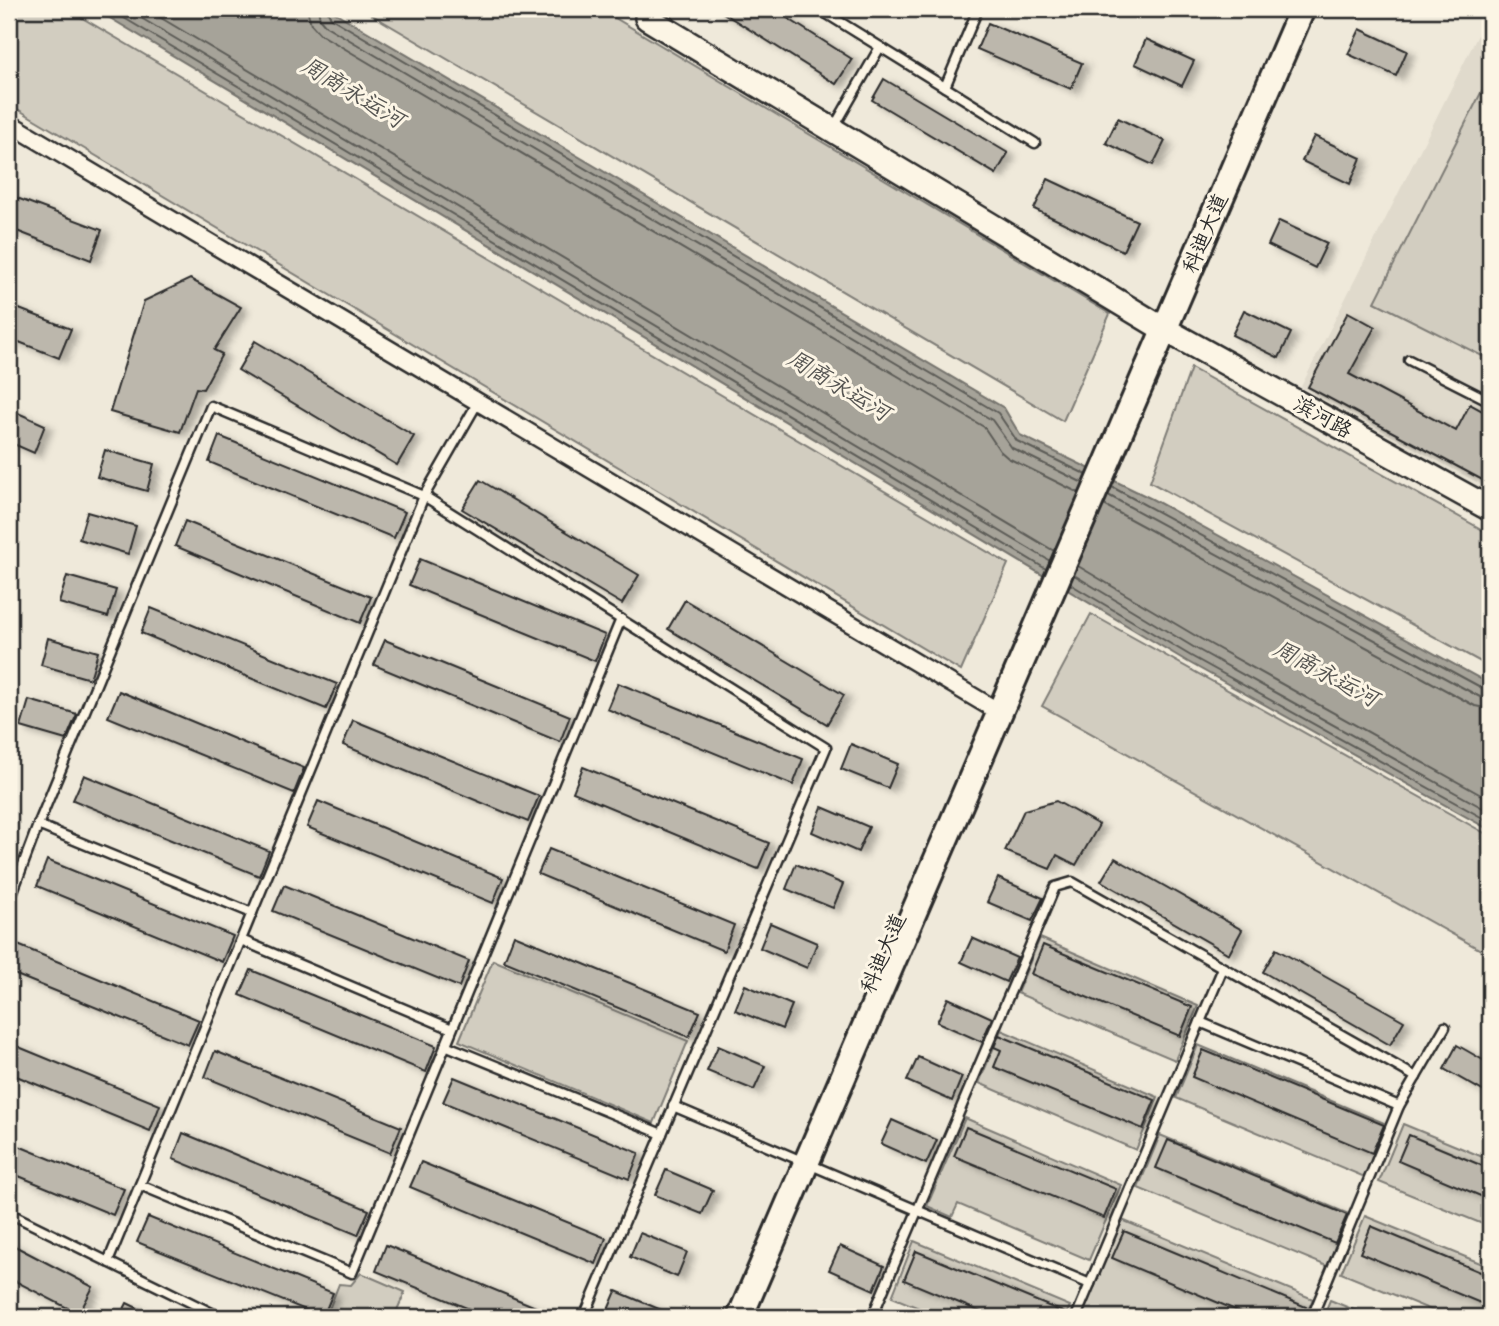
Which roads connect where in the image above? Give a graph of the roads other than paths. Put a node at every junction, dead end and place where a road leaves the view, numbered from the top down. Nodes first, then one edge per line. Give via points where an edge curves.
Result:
1 (650, 9) edge
2 (820, 9) edge
3 (978, 9) edge
4 (1284, 9) edge
5 (1302, 9) edge
6 (880, 47) junction
7 (945, 87) junction
8 (9, 122) edge
9 (832, 130) junction
10 (1035, 143) dead end
11 (1156, 325) junction
12 (1409, 360) dead end
13 (1490, 401) edge
14 (478, 402) junction
15 (424, 496) junction
16 (1490, 509) edge
17 (1045, 590) junction
18 (621, 619) junction
19 (989, 706) junction
20 (38, 825) junction
21 (9, 902) edge
22 (252, 913) junction
23 (241, 940) junction
24 (1223, 968) junction
25 (1200, 1023) junction
26 (1445, 1027) dead end
27 (452, 1029) junction
28 (445, 1045) junction
29 (1416, 1077) junction
30 (673, 1106) junction
31 (1399, 1106) junction
32 (662, 1134) junction
33 (801, 1161) junction
34 (140, 1185) junction
35 (917, 1210) junction
36 (9, 1213) edge
37 (108, 1262) junction
38 (1090, 1284) junction
39 (220, 1317) edge
40 (584, 1317) edge
41 (727, 1317) edge
42 (740, 1317) edge
43 (872, 1317) edge
44 (1076, 1317) edge
45 (1312, 1317) edge

1 - 9 street, 滨河路 via 646,18
2 - 6 lane
3 - 7 lane
4 - 11 main road, 科迪大道
5 - 11 main road, 科迪大道
6 - 7 lane
6 - 9 lane
7 - 10 lane
8 - 14 street
9 - 11 street, 滨河路
11 - 16 street, 滨河路
11 - 17 main road, 科迪大道
12 - 13 lane
14 - 15 lane
14 - 19 street
15 - 18 lane
15 - 20 lane via 211,406
15 - 22 lane
17 - 19 main road, 科迪大道
17 - 33 main road, 科迪大道
18 - 27 lane
18 - 30 lane via 825,748
19 - 33 main road, 科迪大道
20 - 21 lane
20 - 22 lane
22 - 23 lane
23 - 27 lane
23 - 34 lane
24 - 25 lane
24 - 29 lane
24 - 35 lane via 1072,882 1055,887
25 - 31 lane
25 - 38 lane
26 - 29 lane
27 - 28 lane
28 - 32 lane
28 - 34 lane via 352,1273
29 - 31 lane
30 - 32 lane
30 - 33 lane
31 - 45 lane
32 - 40 lane
33 - 35 lane
33 - 41 main road, 科迪大道
33 - 42 main road, 科迪大道
34 - 37 lane
35 - 38 lane
35 - 43 lane
36 - 37 lane
37 - 39 lane
38 - 44 lane

